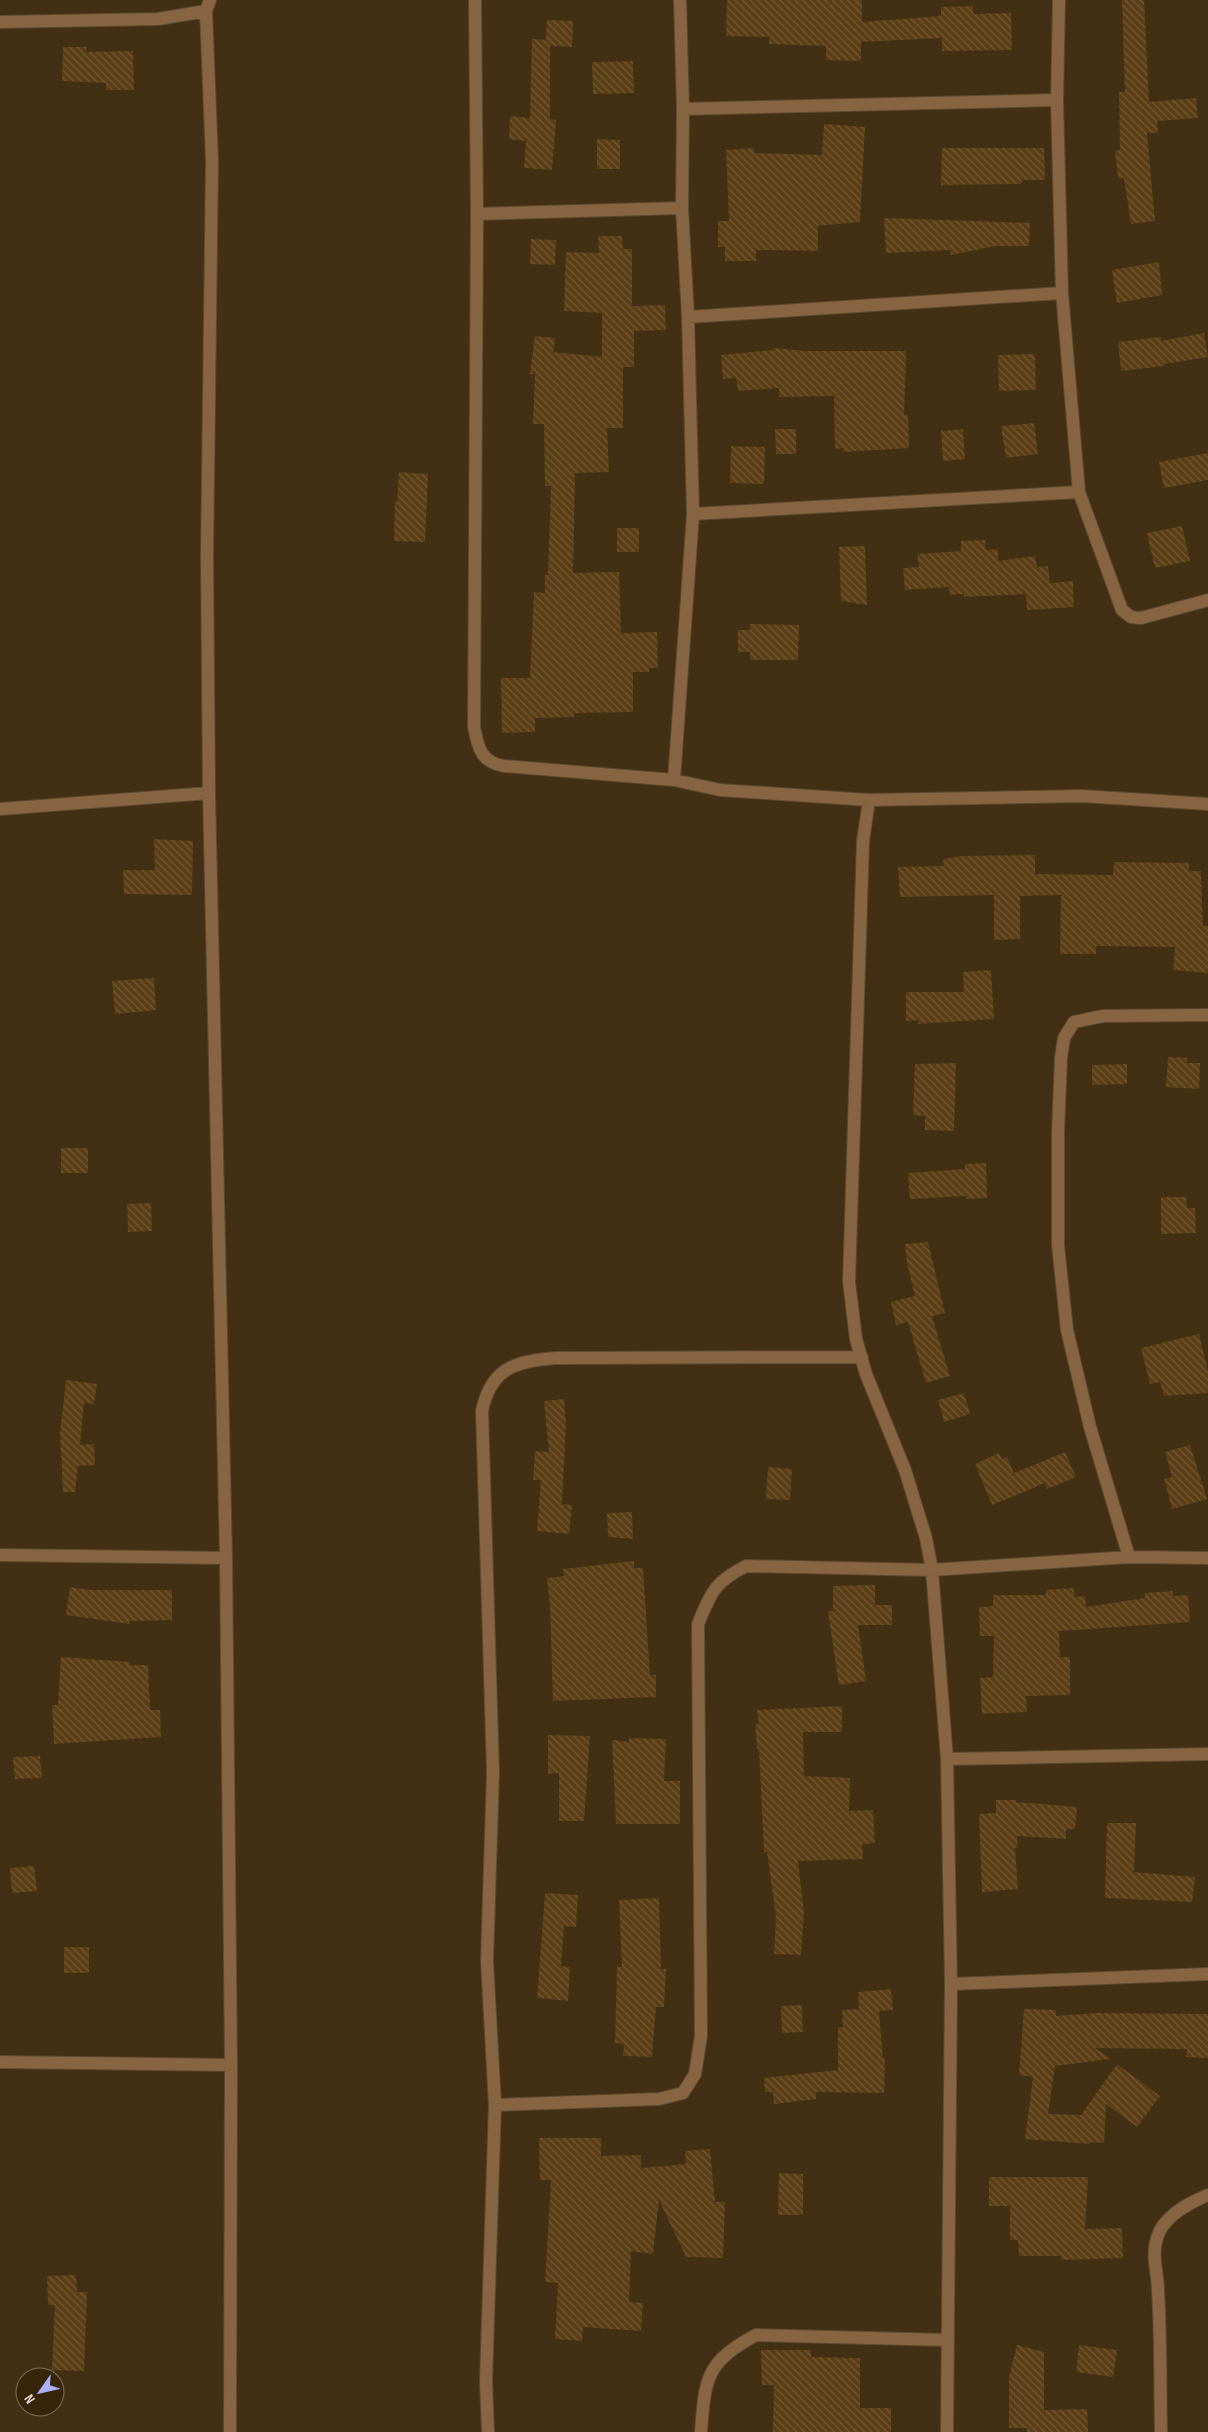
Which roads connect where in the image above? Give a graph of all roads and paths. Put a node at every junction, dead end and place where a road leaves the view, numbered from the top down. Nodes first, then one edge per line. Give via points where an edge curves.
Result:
1 (475, 0) edge
2 (680, 0) edge
3 (1059, 0) edge
4 (208, 6) edge
5 (0, 22) edge
6 (1057, 100) junction
7 (683, 108) junction
8 (682, 208) junction
9 (477, 214) junction
10 (1062, 293) junction
11 (688, 317) junction
12 (1079, 492) junction
13 (693, 514) junction
14 (1208, 600) edge
15 (674, 780) junction
16 (209, 793) junction
17 (869, 800) junction
18 (1208, 804) edge
19 (0, 809) edge
20 (1208, 1016) edge
21 (862, 1357) junction
22 (0, 1555) edge
23 (1129, 1557) junction
24 (226, 1558) junction
25 (1208, 1558) edge
26 (932, 1570) junction
27 (1208, 1754) edge
28 (947, 1759) junction
29 (1208, 1974) edge
30 (951, 1984) junction
31 (0, 2062) edge
32 (231, 2064) junction
33 (495, 2105) junction
34 (1208, 2195) edge
35 (946, 2340) junction
36 (230, 2432) edge
37 (488, 2432) edge
38 (701, 2432) edge
39 (947, 2432) edge
40 (1161, 2432) edge

1 - 9 street
2 - 7 street
3 - 6 street
4 - 5 street via 158,19
4 - 16 street via 212,161 207,556
6 - 7 street
6 - 10 street
7 - 8 street
8 - 9 street
8 - 11 street
9 - 15 street via 474,727 477,744 492,764
10 - 11 street
10 - 12 street
11 - 13 street
12 - 13 street
12 - 14 street via 1122,610 1131,617 1141,618
13 - 15 street
15 - 17 street via 720,790
16 - 19 street
16 - 24 street
17 - 18 street via 1082,796
17 - 21 street via 863,841 850,1282 856,1339
20 - 23 street via 1103,1016 1074,1022 1064,1038 1061,1058 1058,1245 1068,1330 1090,1427
21 - 26 street via 904,1470 926,1538
21 - 33 street via 529,1360 506,1368 486,1394 482,1411 493,1772 487,1961
22 - 24 street
23 - 25 street
23 - 26 street
24 - 32 street
26 - 28 street
26 - 33 street via 746,1566 725,1577 710,1596 698,1624 700,2036 695,2074 683,2093 659,2099
27 - 28 street
28 - 30 street
29 - 30 street
30 - 35 street
31 - 32 street
32 - 36 street
33 - 37 street via 486,2381
34 - 40 street via 1186,2205 1169,2220 1157,2237 1154,2257 1158,2290
35 - 38 street via 756,2335 730,2349 711,2370
35 - 39 street

